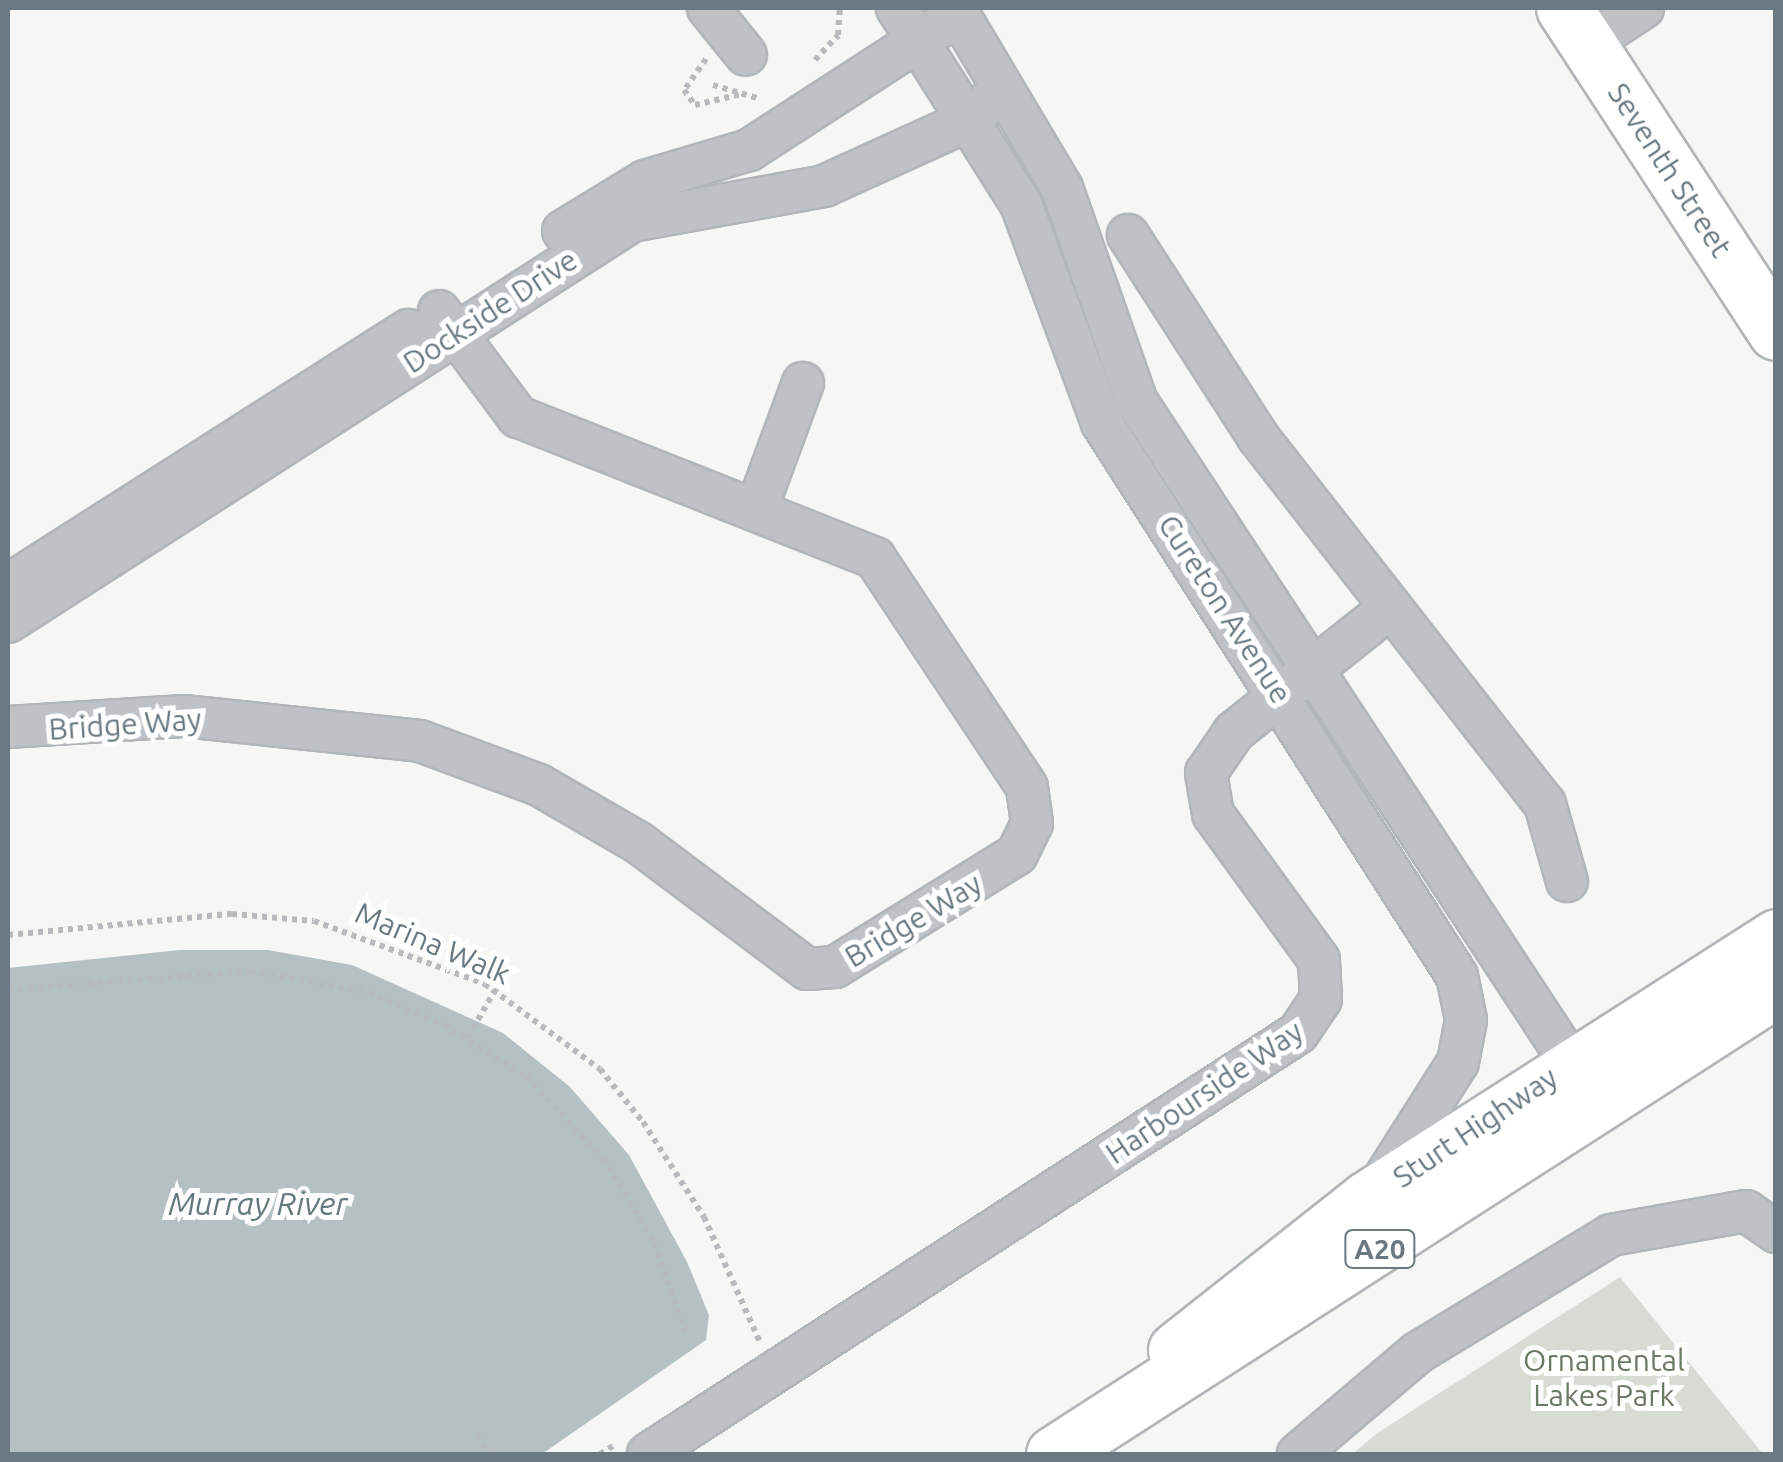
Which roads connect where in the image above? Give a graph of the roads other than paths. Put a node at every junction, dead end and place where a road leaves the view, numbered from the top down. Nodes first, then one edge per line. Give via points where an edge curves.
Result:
1 (959, 13) edge
2 (1598, 18) edge
3 (907, 21) edge
4 (1005, 84) junction
5 (974, 118) junction
6 (1128, 235) dead end
7 (1776, 274) edge
8 (447, 322) junction
9 (1776, 332) edge
10 (803, 383) dead end
11 (758, 506) junction
12 (8, 586) edge
13 (1390, 608) junction
14 (8, 622) edge
15 (1313, 666) junction
16 (1282, 696) junction
17 (8, 727) edge
18 (1567, 881) dead end
19 (1776, 937) edge
20 (1776, 988) edge
21 (1572, 1063) junction
22 (1537, 1144) junction
23 (1367, 1200) junction
24 (1776, 1232) edge
25 (1150, 1384) junction
26 (641, 1444) edge
27 (1054, 1454) edge
28 (1298, 1454) edge

1 - 3 street, Dockside Drive
1 - 4 street, Cureton Avenue
2 - 7 main road, Seventh Street
2 - 9 main road, Seventh Street
3 - 5 street, Cureton Avenue
3 - 8 street, Dockside Drive via 749,150 631,188
4 - 5 street, Dockside Drive
4 - 15 street, Cureton Avenue via 1062,188 1137,402
5 - 8 street, Dockside Drive via 824,186 641,216
5 - 16 street, Cureton Avenue via 1021,204 1102,423
6 - 13 street via 1258,437
8 - 11 street, Bridge Way via 518,417
8 - 12 street, Dockside Drive
8 - 14 street, Dockside Drive
10 - 11 street
11 - 17 street, Bridge Way via 875,558 1033,804 1017,854 835,967 806,969 776,954 639,843 539,785 420,740 184,716
13 - 15 street, Harbourside Way
13 - 18 street via 1545,804
15 - 16 street, Harbourside Way
15 - 21 street, Cureton Avenue
16 - 23 street, Cureton Avenue via 1434,934 1465,1000 1449,1082
16 - 26 street, Harbourside Way via 1222,743 1206,791 1320,960 1311,1019
19 - 21 main road, Sturt Highway / A20
20 - 22 main road, Sturt Highway / A20
21 - 22 street via 1564,1100
21 - 23 main road, Sturt Highway / A20
22 - 25 main road, Sturt Highway / A20 via 1223,1353
23 - 25 main road, Sturt Highway / A20 via 1190,1332
24 - 28 street via 1746,1211 1597,1242 1417,1353
25 - 27 main road, Sturt Highway / A20

